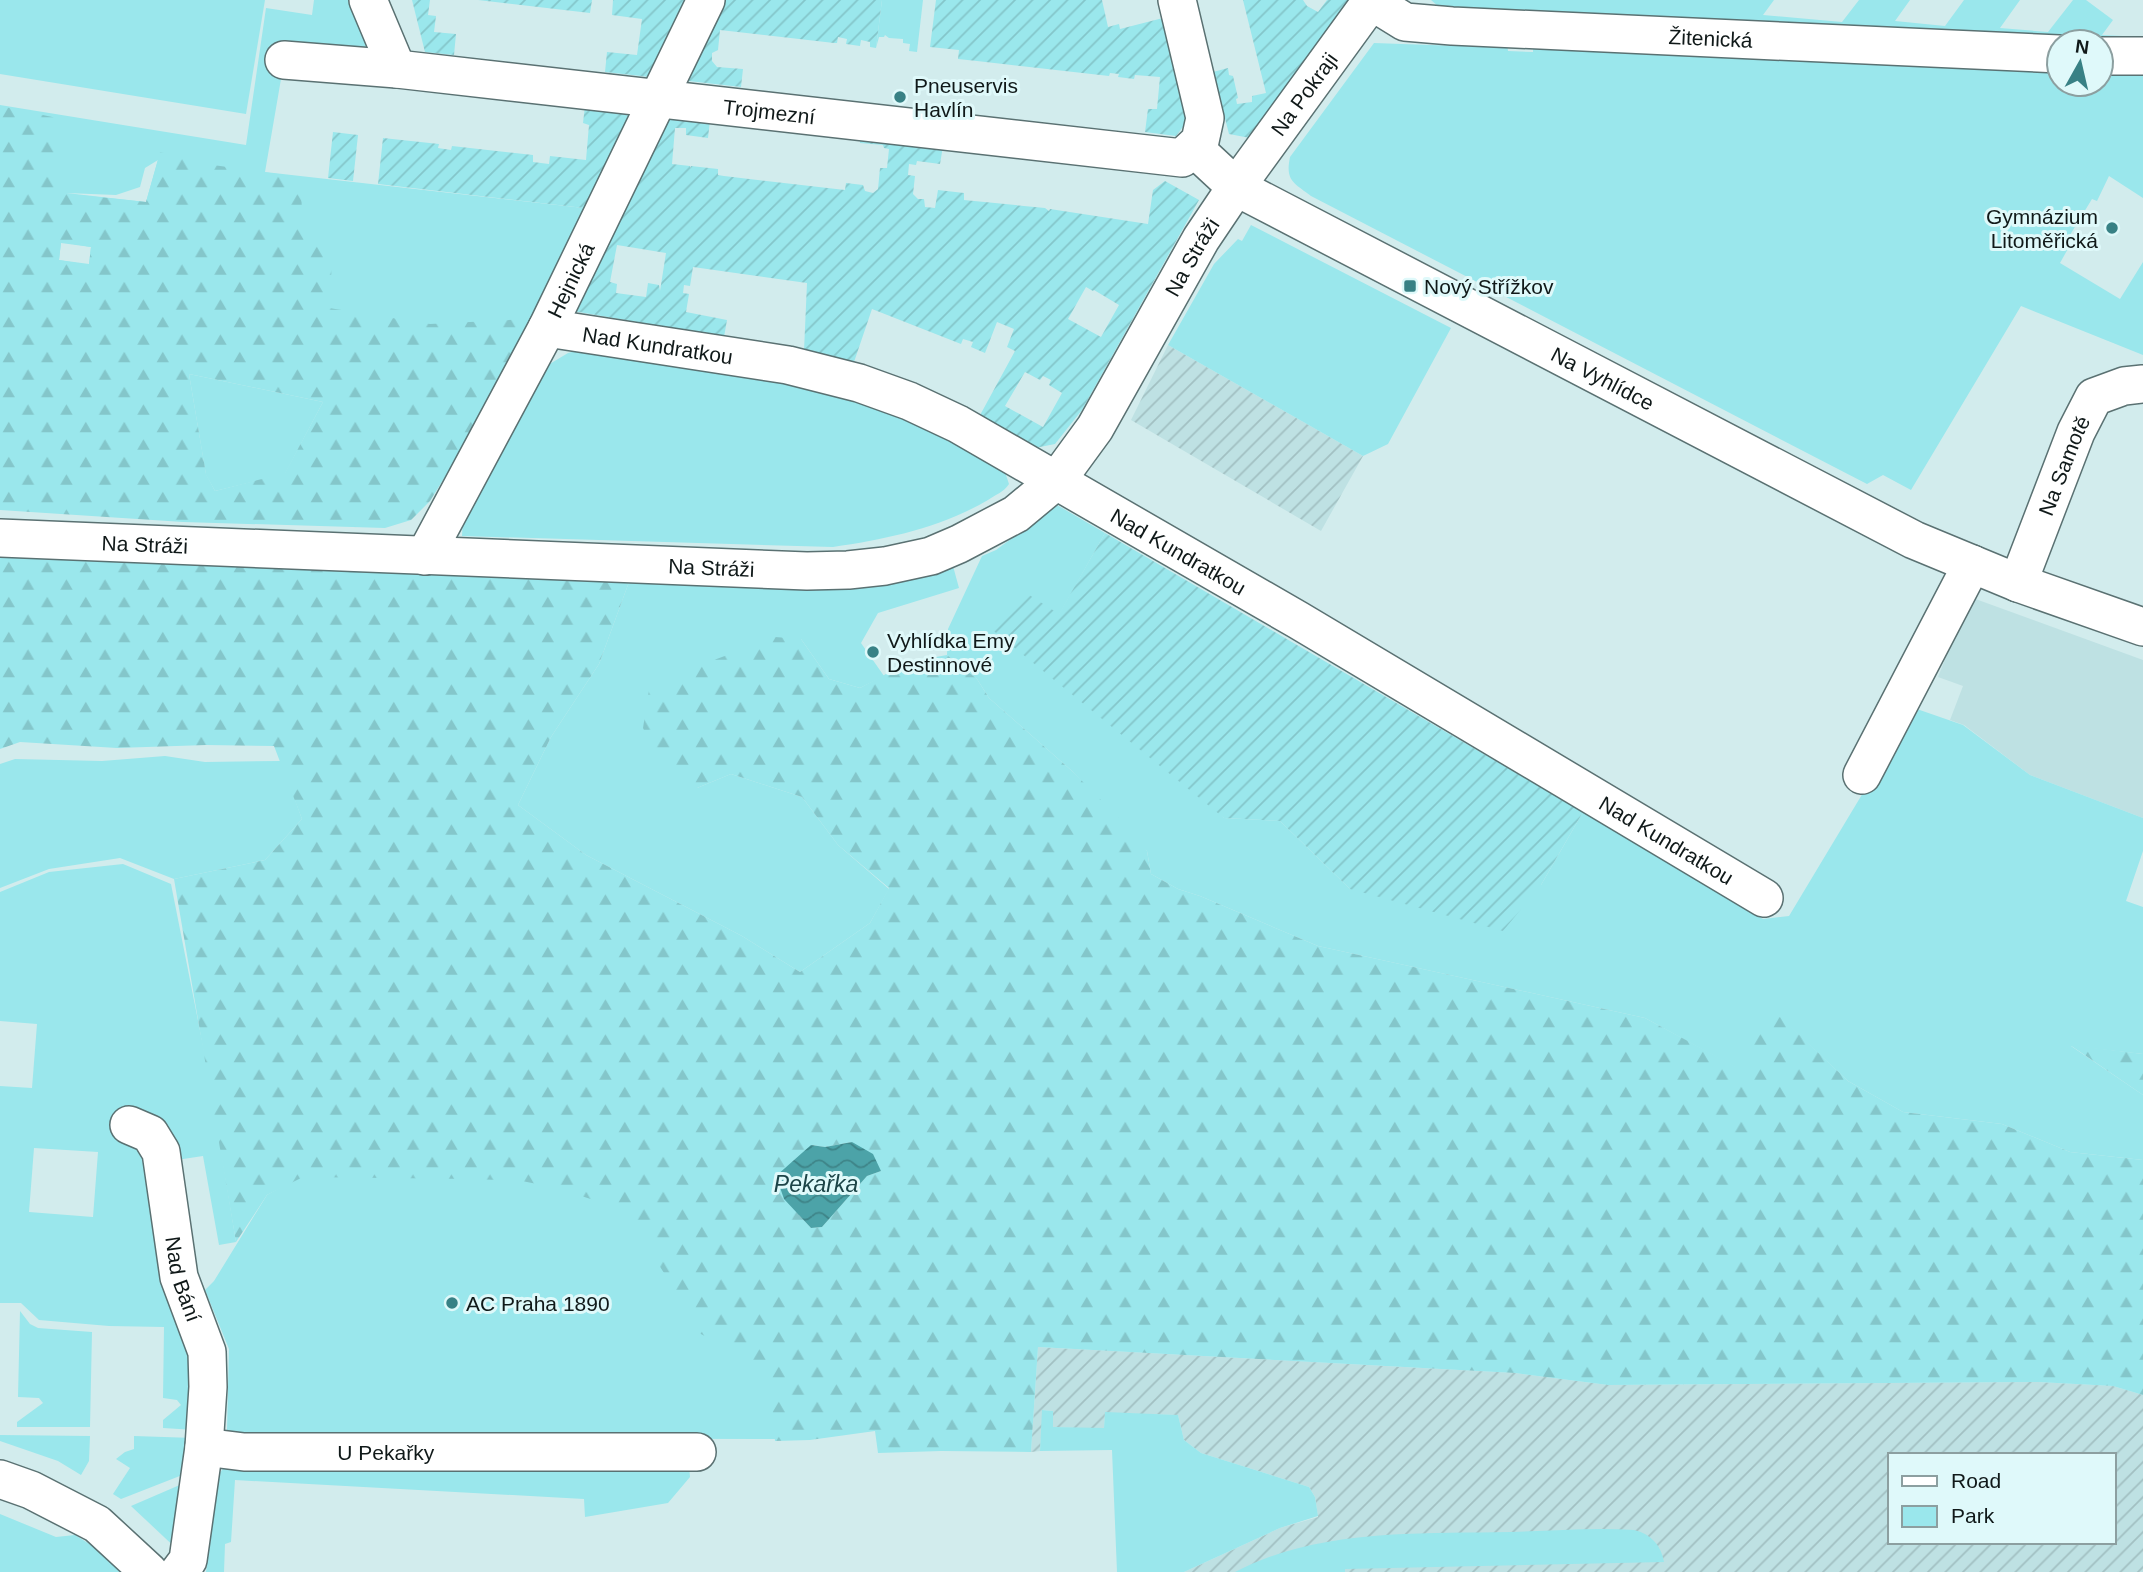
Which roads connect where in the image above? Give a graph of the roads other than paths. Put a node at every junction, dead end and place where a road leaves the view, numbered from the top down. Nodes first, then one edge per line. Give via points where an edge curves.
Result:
1 (368, 0) edge
2 (706, 0) edge
3 (1177, 0) edge
4 (1371, 0) edge
5 (2045, 53) edge
6 (2115, 56) edge
7 (2143, 56) edge
8 (284, 60) dead end
9 (397, 69) junction
10 (657, 98) junction
11 (1194, 148) junction
12 (1236, 187) junction
13 (547, 327) junction
14 (2143, 384) edge
15 (1057, 480) junction
16 (0, 538) edge
17 (425, 556) junction
18 (1972, 564) junction
19 (2018, 583) junction
20 (2143, 627) edge
21 (1863, 775) dead end
22 (1764, 898) dead end
23 (129, 1125) dead end
24 (204, 1447) junction
25 (697, 1452) dead end
26 (0, 1479) edge
27 (149, 1572) edge
28 (179, 1572) edge

1 - 9 street
2 - 10 street, Hejnická
3 - 11 street via 1206,118
4 - 5 street, Žitenická via 1405,22 1452,26
4 - 12 street, Na Pokraji
6 - 7 street
8 - 9 street, Trojmezní
9 - 10 street, Trojmezní
10 - 11 street, Trojmezní via 1182,158
10 - 13 street, Hejnická
11 - 12 street
12 - 15 street, Na Stráži via 1201,239 1096,428
12 - 18 street, Na Vyhlídce via 1894,529
13 - 15 street, Nad Kundratkou via 788,365 859,383 946,418
13 - 17 street, Hejnická
14 - 19 street, Na Samotě via 2094,397
15 - 17 street, Na Stráži via 1016,514 959,544 931,556 860,569 807,571
15 - 22 street, Nad Kundratkou
16 - 17 street, Na Stráži
18 - 19 street, Na Vyhlídce
18 - 21 street
19 - 20 street, Na Vyhlídce
23 - 24 street, Nad Bání via 150,1134 161,1152 178,1276 208,1352
24 - 25 street, U Pekařky via 244,1452
24 - 28 street via 188,1560
26 - 27 street via 97,1524

